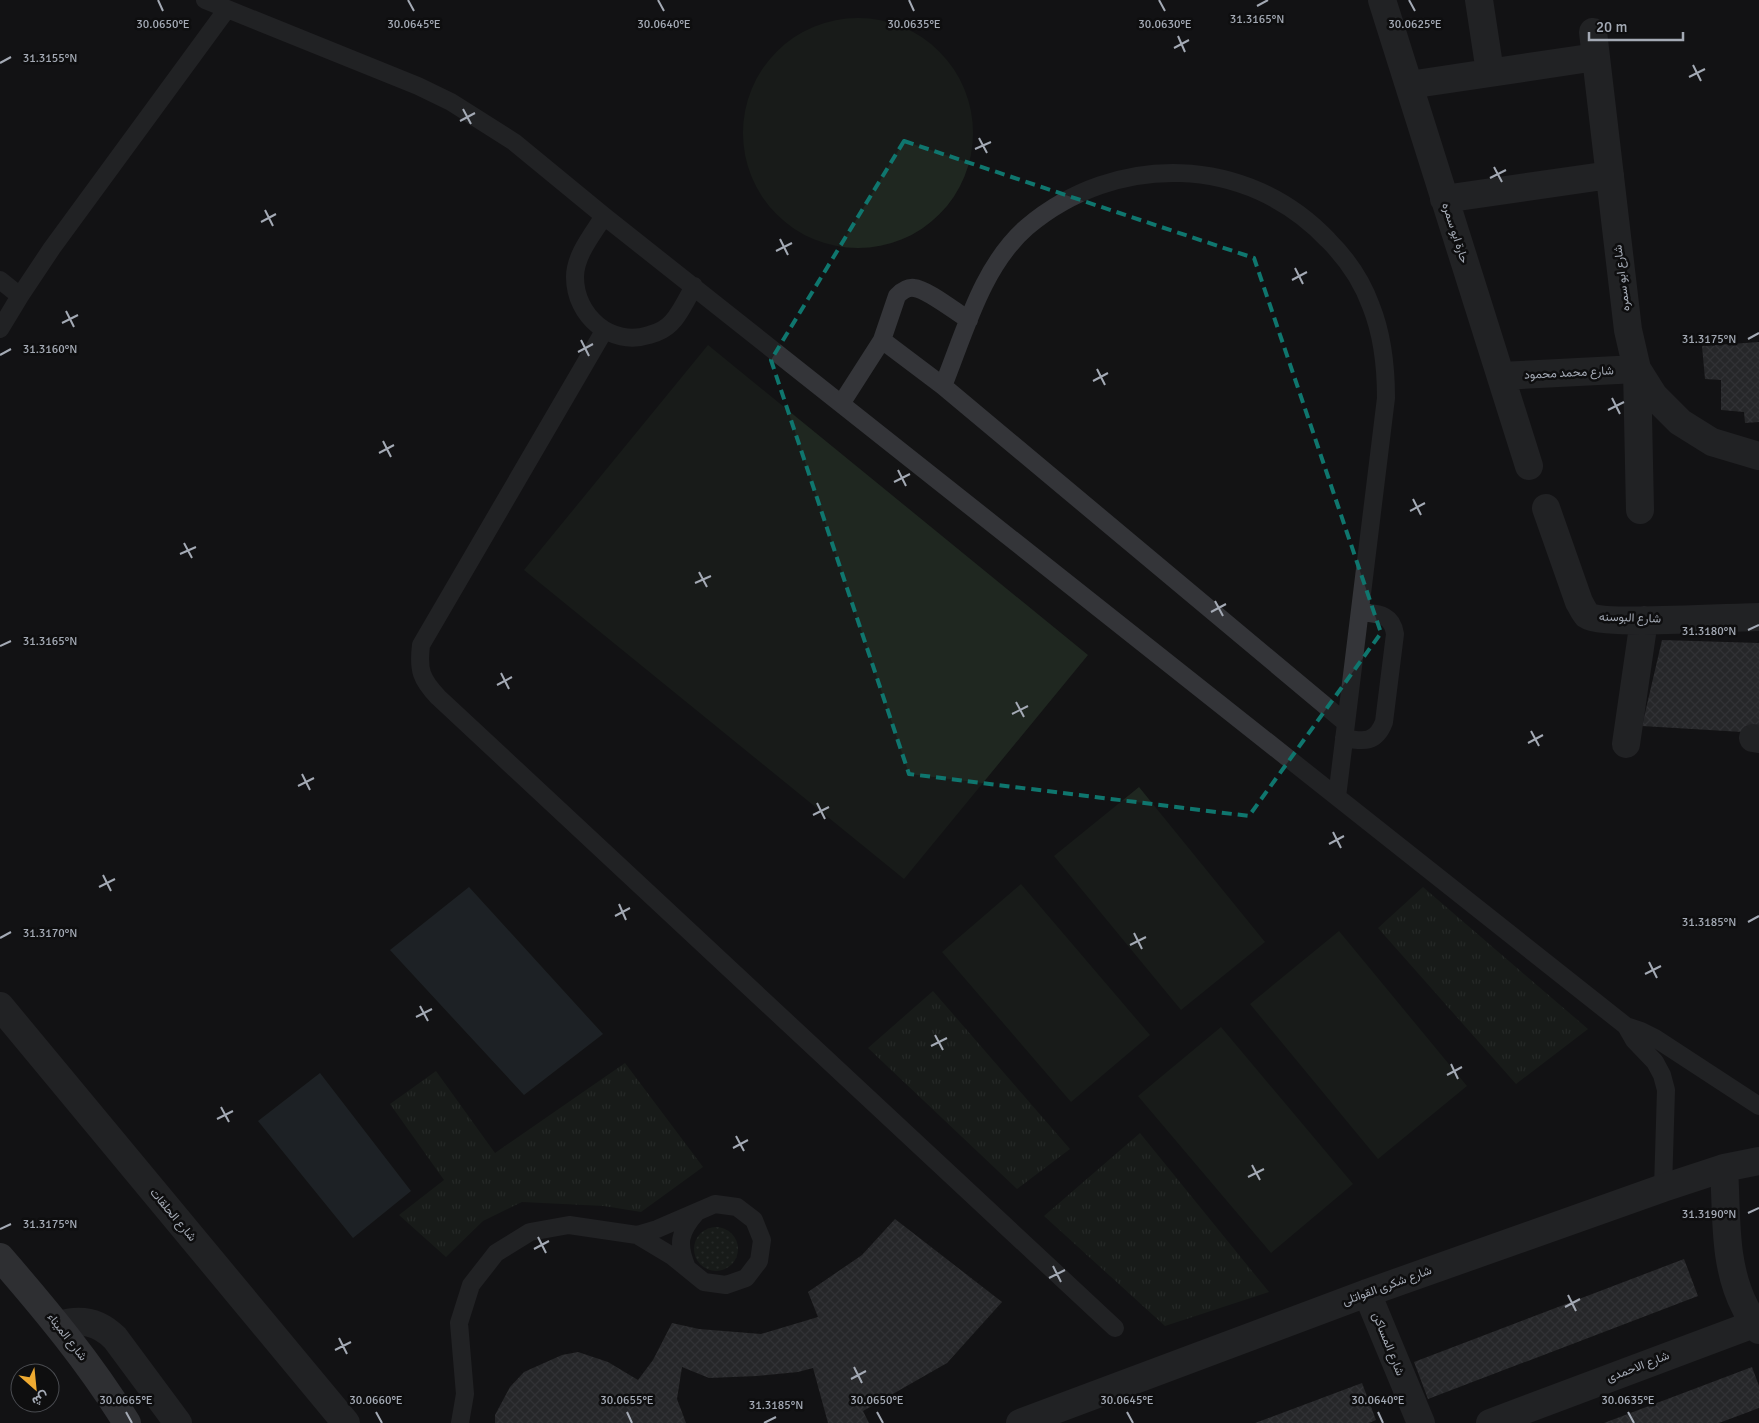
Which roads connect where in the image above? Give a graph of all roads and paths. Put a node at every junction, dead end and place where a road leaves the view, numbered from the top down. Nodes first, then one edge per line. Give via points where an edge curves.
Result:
1 (205, 0) edge
2 (1382, 0) edge
3 (1479, 0) edge
4 (227, 9) junction
5 (1490, 72) junction
6 (1409, 85) junction
7 (1610, 175) junction
8 (1444, 199) junction
9 (604, 216) junction
10 (0, 280) edge
11 (694, 286) junction
12 (20, 296) junction
13 (969, 320) junction
14 (0, 329) edge
15 (604, 331) junction
16 (882, 340) junction
17 (1638, 369) junction
18 (1501, 376) junction
19 (943, 386) junction
20 (841, 404) junction
21 (1759, 456) edge
22 (1529, 466) dead end
23 (1546, 508) dead end
24 (1640, 510) dead end
25 (1360, 612) junction
26 (1759, 617) edge
27 (1644, 620) junction
28 (1345, 731) junction
29 (1626, 744) dead end
30 (1337, 797) junction
31 (0, 1006) edge
32 (1626, 1026) junction
33 (1759, 1106) edge
34 (1759, 1161) edge
35 (1724, 1168) junction
36 (1663, 1188) junction
37 (696, 1213) junction
38 (637, 1235) junction
39 (0, 1257) edge
40 (687, 1268) junction
41 (1367, 1293) junction
42 (59, 1325) junction
43 (1757, 1326) edge
44 (1115, 1328) dead end
45 (1052, 1418) edge
46 (127, 1423) edge
47 (178, 1423) edge
48 (346, 1423) edge
49 (460, 1423) edge
50 (1020, 1423) edge
51 (1421, 1423) edge
52 (1490, 1423) edge

1 - 4 lane
2 - 6 street, حارة ابو سمره
3 - 5 street
4 - 9 lane via 451,102 514,142
4 - 12 lane
5 - 6 street
5 - 7 street, شارع ابو سمره via 1595,44
6 - 8 street, حارة ابو سمره
7 - 8 street
7 - 17 street, شارع ابو سمره via 1628,330
8 - 18 street, حارة ابو سمره
9 - 11 lane
9 - 15 lane via 580,255 575,276 577,298 588,317
10 - 12 lane
11 - 15 lane via 672,322 657,332 640,338 621,337
11 - 20 lane
12 - 14 lane
13 - 16 lane via 922,290 909,288 897,296
13 - 19 lane
13 - 25 lane via 984,282 1026,228 1072,197 1109,182 1140,174 1203,174 1264,192 1291,208 1316,227 1343,257 1371,305 1381,335 1386,366 1386,398
15 - 44 lane via 421,645 419,664 425,683
16 - 19 lane
16 - 20 lane
17 - 18 street, شارع محمد محمود
17 - 21 street, شارع ابو سمره via 1654,396 1680,422 1712,442
17 - 24 street
18 - 22 street, حارة ابو سمره
19 - 28 lane
20 - 30 lane
23 - 27 street, شارع البوسنه via 1579,602 1587,614 1600,619
25 - 28 lane
25 - 28 lane via 1378,614 1390,620 1394,626 1394,644 1381,730 1367,740 1359,741
26 - 27 street, شارع البوسنه
27 - 29 street
28 - 30 lane
30 - 32 lane
31 - 48 street, شارع الحلقات
32 - 33 lane via 1655,1038
32 - 36 lane via 1643,1052 1655,1062 1666,1090
34 - 35 street, شارع شكرى القواتلى
35 - 36 street, شارع شكرى القواتلى
35 - 43 street via 1730,1265 1739,1296
36 - 41 street, شارع شكرى القواتلى
37 - 38 lane
37 - 40 lane via 686,1224 681,1239
37 - 40 lane via 715,1204 737,1207 754,1220 762,1240 759,1261 746,1278 726,1285 704,1282
38 - 40 lane
38 - 49 lane via 569,1225 530,1232 496,1253 471,1285 459,1323 465,1394
39 - 42 main road, شارع الميناء
41 - 45 street, شارع شكرى القواتلى
41 - 51 street, شارع المساكن
42 - 46 main road, شارع الميناء
42 - 47 street via 84,1321 107,1330
43 - 52 street, شارع الاحمدى
45 - 50 street, شارع شكرى القواتلى

